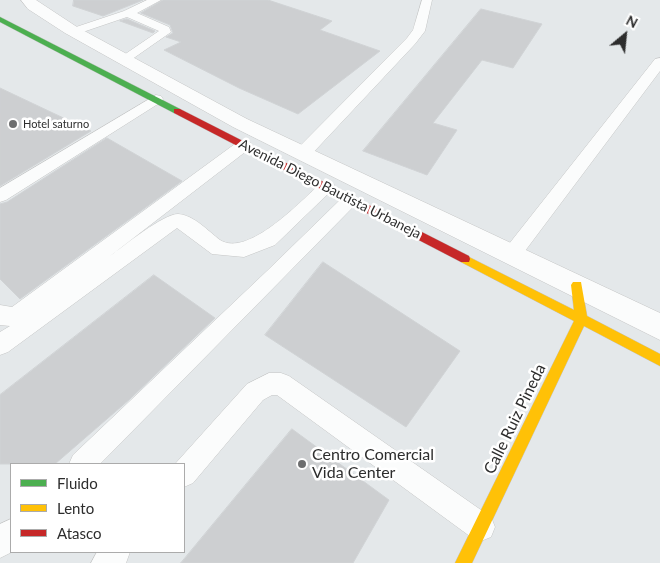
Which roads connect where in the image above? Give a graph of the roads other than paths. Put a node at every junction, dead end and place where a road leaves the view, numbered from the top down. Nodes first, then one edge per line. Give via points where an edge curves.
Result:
1 (28, 0) edge
2 (156, 0) edge
3 (427, 0) edge
4 (128, 13) junction
5 (0, 19) edge
6 (74, 31) junction
7 (124, 59) junction
8 (657, 70) edge
9 (156, 99) junction
10 (244, 145) junction
11 (303, 153) junction
12 (327, 187) junction
13 (0, 196) edge
14 (350, 200) junction
15 (512, 254) junction
16 (577, 285) junction
17 (0, 314) edge
18 (582, 318) junction
19 (660, 327) edge
20 (0, 346) edge
21 (660, 360) edge
22 (83, 463) edge
23 (185, 473) edge
24 (481, 527) junction
25 (10, 534) edge
26 (0, 544) edge
27 (115, 553) edge
28 (106, 563) edge
29 (463, 563) edge

1 - 6 street, Avenida Diego Bautista Urbaneja
2 - 4 lane
3 - 11 lane via 412,41
4 - 6 lane
4 - 7 lane via 165,29 165,32
5 - 9 street, Avenida Diego Bautista Urbaneja
6 - 7 street, Avenida Diego Bautista Urbaneja
7 - 11 street, Avenida Diego Bautista Urbaneja via 240,123
8 - 15 lane
9 - 10 street, Avenida Diego Bautista Urbaneja
9 - 13 lane
10 - 12 street, Avenida Diego Bautista Urbaneja
10 - 17 lane via 16,316 3,317
11 - 15 street, Avenida Diego Bautista Urbaneja
12 - 14 street, Avenida Diego Bautista Urbaneja
12 - 20 lane via 268,240 244,250 219,249 186,224 172,222
14 - 18 street, Avenida Diego Bautista Urbaneja
14 - 22 lane
15 - 16 street, Avenida Diego Bautista Urbaneja
16 - 18 street
16 - 19 street, Avenida Diego Bautista Urbaneja
18 - 21 street, Avenida Diego Bautista Urbaneja
18 - 24 street, Calle Ruiz Pineda
23 - 24 lane via 255,392 268,384 281,384
24 - 29 street, Calle Ruiz Pineda
25 - 26 lane
27 - 28 lane

